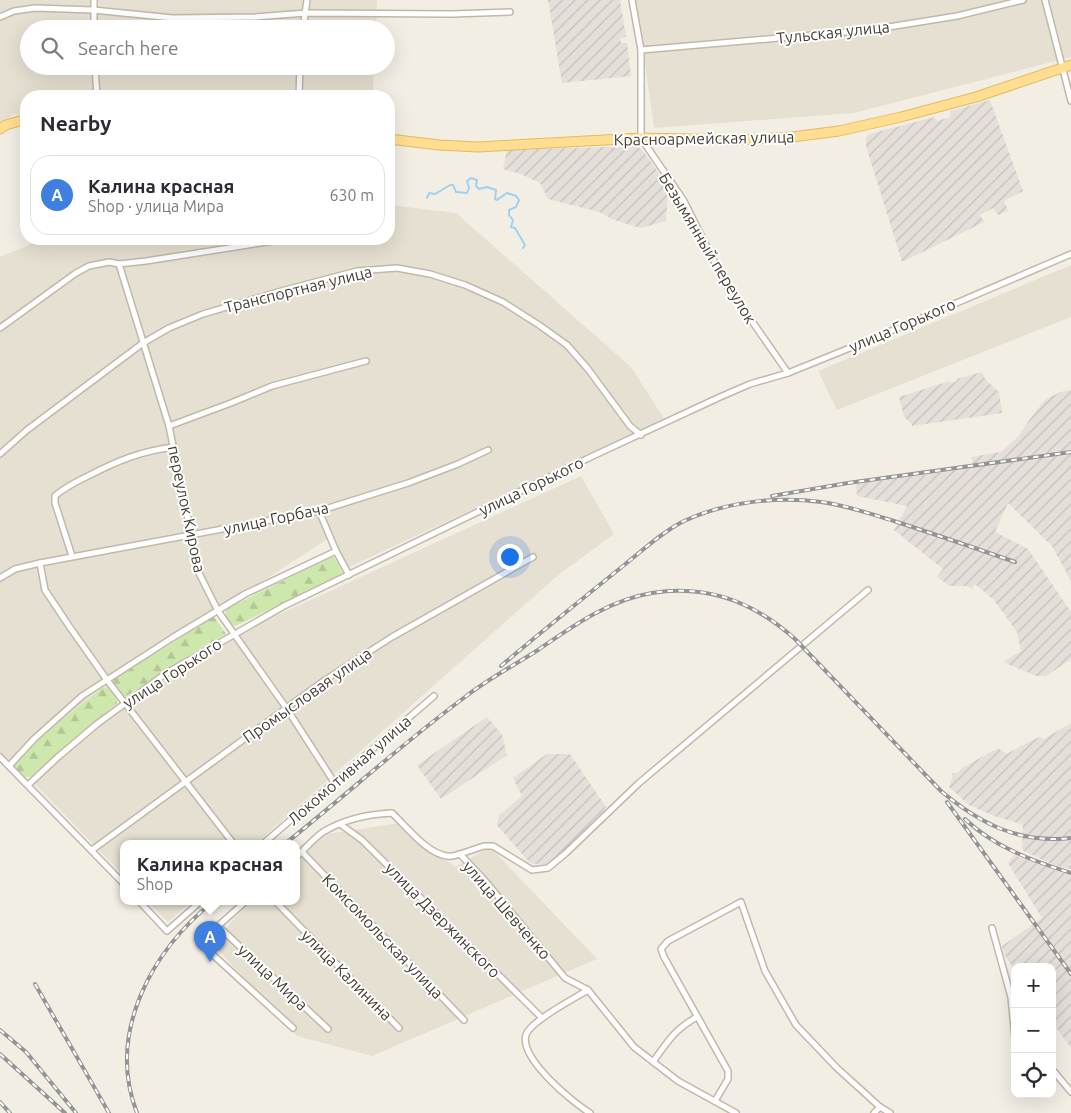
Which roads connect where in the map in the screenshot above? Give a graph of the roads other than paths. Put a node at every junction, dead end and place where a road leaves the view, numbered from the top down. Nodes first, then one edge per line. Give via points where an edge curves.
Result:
1 (94, 0) edge
2 (307, 0) edge
3 (632, 0) edge
4 (1023, 0) edge
5 (1045, 0) edge
6 (93, 10) junction
7 (510, 12) dead end
8 (306, 13) junction
9 (0, 17) edge
10 (94, 20) edge
11 (305, 20) edge
12 (641, 50) junction
13 (1067, 66) edge
14 (95, 75) edge
15 (300, 75) edge
16 (96, 90) edge
17 (299, 90) edge
18 (1071, 101) edge
19 (20, 121) edge
20 (0, 129) edge
21 (641, 138) junction
22 (395, 140) edge
23 (246, 245) edge
24 (1071, 254) edge
25 (119, 264) junction
26 (0, 328) edge
27 (143, 343) junction
28 (366, 361) dead end
29 (788, 373) junction
30 (170, 426) junction
31 (640, 435) junction
32 (174, 447) junction
33 (488, 450) dead end
34 (0, 454) edge
35 (319, 511) junction
36 (191, 535) junction
37 (336, 551) junction
38 (72, 556) junction
39 (533, 556) dead end
40 (40, 563) junction
41 (349, 575) junction
42 (0, 578) edge
43 (868, 590) dead end
44 (218, 611) junction
45 (234, 633) junction
46 (107, 680) junction
47 (434, 696) dead end
48 (125, 702) junction
49 (287, 709) junction
50 (0, 757) edge
51 (9, 766) junction
52 (186, 782) junction
53 (334, 782) junction
54 (28, 785) junction
55 (340, 824) junction
56 (231, 840) edge
57 (267, 840) edge
58 (92, 850) junction
59 (302, 852) joint
60 (460, 854) junction
61 (120, 880) edge
62 (143, 905) edge
63 (197, 905) edge
64 (242, 905) edge
65 (279, 905) edge
66 (218, 926) junction
67 (992, 928) dead end
68 (588, 990) junction
69 (1012, 1008) edge
70 (697, 1017) junction
71 (542, 1018) junction
72 (464, 1020) dead end
73 (293, 1028) dead end
74 (399, 1028) dead end
75 (328, 1029) dead end
76 (653, 1062) junction
77 (1056, 1074) edge
78 (1071, 1092) edge
79 (715, 1101) junction
80 (880, 1107) junction
81 (590, 1113) edge
82 (736, 1113) edge
83 (874, 1113) edge
84 (890, 1113) edge

1 - 6 street
2 - 8 street
3 - 12 street
4 - 12 street, Тульская улица via 957,16 870,30
5 - 13 street
6 - 8 street via 172,18
6 - 9 street via 35,8
6 - 10 street
7 - 8 street
8 - 11 street
12 - 21 street
13 - 18 street
13 - 21 main road, Красноармейская улица via 976,97 839,131 792,138 737,140
14 - 16 street
15 - 17 street
19 - 20 main road
21 - 22 main road, Красноармейская улица via 478,147
21 - 29 street, Безымянный переулок via 684,201 724,281
23 - 25 street
24 - 29 street, улица Горького
25 - 26 street via 108,262 89,266
25 - 27 street, переулок Кирова
27 - 30 street, переулок Кирова
27 - 31 street, Транспортная улица via 203,314 358,271 398,268 465,285 502,302 567,345
27 - 34 street, Транспортная улица
28 - 30 street via 272,386
29 - 31 street, улица Горького via 750,384
30 - 32 street, переулок Кирова
31 - 41 street, улица Горького
32 - 36 street, переулок Кирова
32 - 38 street via 126,457 64,488 55,496
33 - 35 street, улица Горбача via 408,483
35 - 36 street, улица Горбача
35 - 37 street
36 - 38 street, улица Горбача
36 - 44 street, переулок Кирова via 198,573
37 - 41 street
37 - 44 street via 245,594
38 - 40 street, улица Горбача
39 - 49 street, Промысловая улица via 392,637
40 - 42 street, улица Горбача via 15,568
40 - 46 street via 46,590
41 - 45 street, улица Горького
43 - 60 street via 638,783 548,868 532,870 493,846
44 - 45 street, переулок Кирова
44 - 46 street
45 - 48 street, улица Горького via 164,674
45 - 49 street, переулок Кирова
46 - 48 street
46 - 51 street via 82,696
47 - 53 street, Локомотивная улица
48 - 52 street
48 - 54 street, улица Горького
49 - 52 street, Промысловая улица
49 - 53 street, переулок Кирова
50 - 51 street
51 - 54 street
52 - 56 street
52 - 58 street, Промысловая улица
53 - 57 street, Локомотивная улица
54 - 58 street
55 - 59 street via 322,833
55 - 60 street, улица Шевченко via 374,814 392,813 435,852 448,856
55 - 71 street, улица Дзержинского via 362,840
58 - 61 street
59 - 72 street, Комсомольская улица
60 - 68 street, улица Шевченко via 565,978
62 - 63 street via 168,931
64 - 66 street
65 - 74 street, улица Калинина
66 - 73 street via 201,944
66 - 75 street, улица Мира
67 - 69 street
68 - 71 street
68 - 76 street via 634,1047
70 - 76 street via 674,1033
70 - 79 street via 728,1071 728,1079
70 - 80 street via 661,949 741,902 765,971 796,1025
71 - 81 street via 526,1036 527,1051 563,1092
76 - 79 street via 678,1081
77 - 78 street
79 - 82 street
80 - 83 street
80 - 84 street

